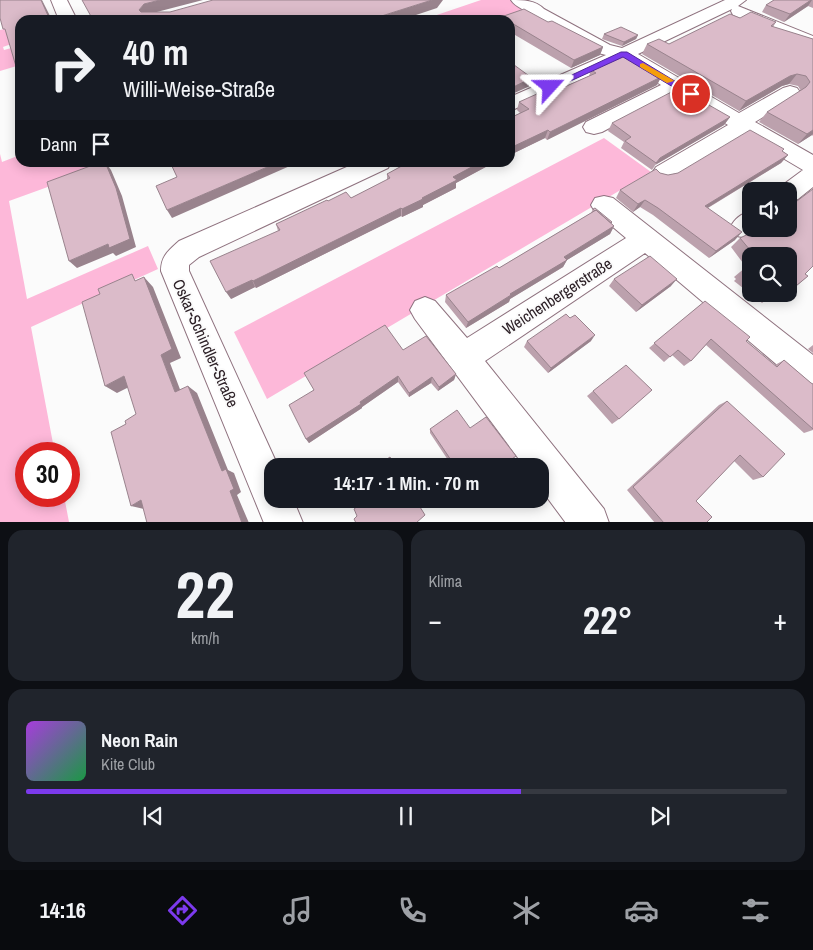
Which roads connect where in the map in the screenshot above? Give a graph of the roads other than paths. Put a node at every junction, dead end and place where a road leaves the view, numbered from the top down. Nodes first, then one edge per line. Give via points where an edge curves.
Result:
1 (59, 0) edge
2 (519, 0) edge
3 (727, 2) edge
4 (66, 15) edge
5 (813, 43) edge
6 (624, 54) junction
7 (676, 85) junction
8 (790, 92) edge
9 (515, 103) edge
10 (741, 124) junction
11 (594, 127) dead end
12 (813, 166) edge
13 (369, 167) edge
14 (664, 173) edge
15 (813, 175) edge
16 (797, 187) edge
17 (604, 205) dead end
18 (646, 239) junction
19 (425, 310) dead end
20 (463, 358) junction
21 (813, 375) edge
22 (264, 476) edge
23 (278, 508) edge
24 (284, 522) edge
25 (590, 522) edge

1 - 4 street
2 - 6 street via 604,49
3 - 5 street
3 - 6 street
6 - 7 street
6 - 9 street
7 - 10 street
7 - 11 street
8 - 10 street
10 - 12 street
10 - 14 street
13 - 22 street, Oskar-Schindler-Straße via 189,248 175,261 175,271
15 - 16 street
17 - 18 street
18 - 20 street, Weichenbergerstraße
18 - 21 street
19 - 20 street
20 - 25 street
23 - 24 street, Oskar-Schindler-Straße

